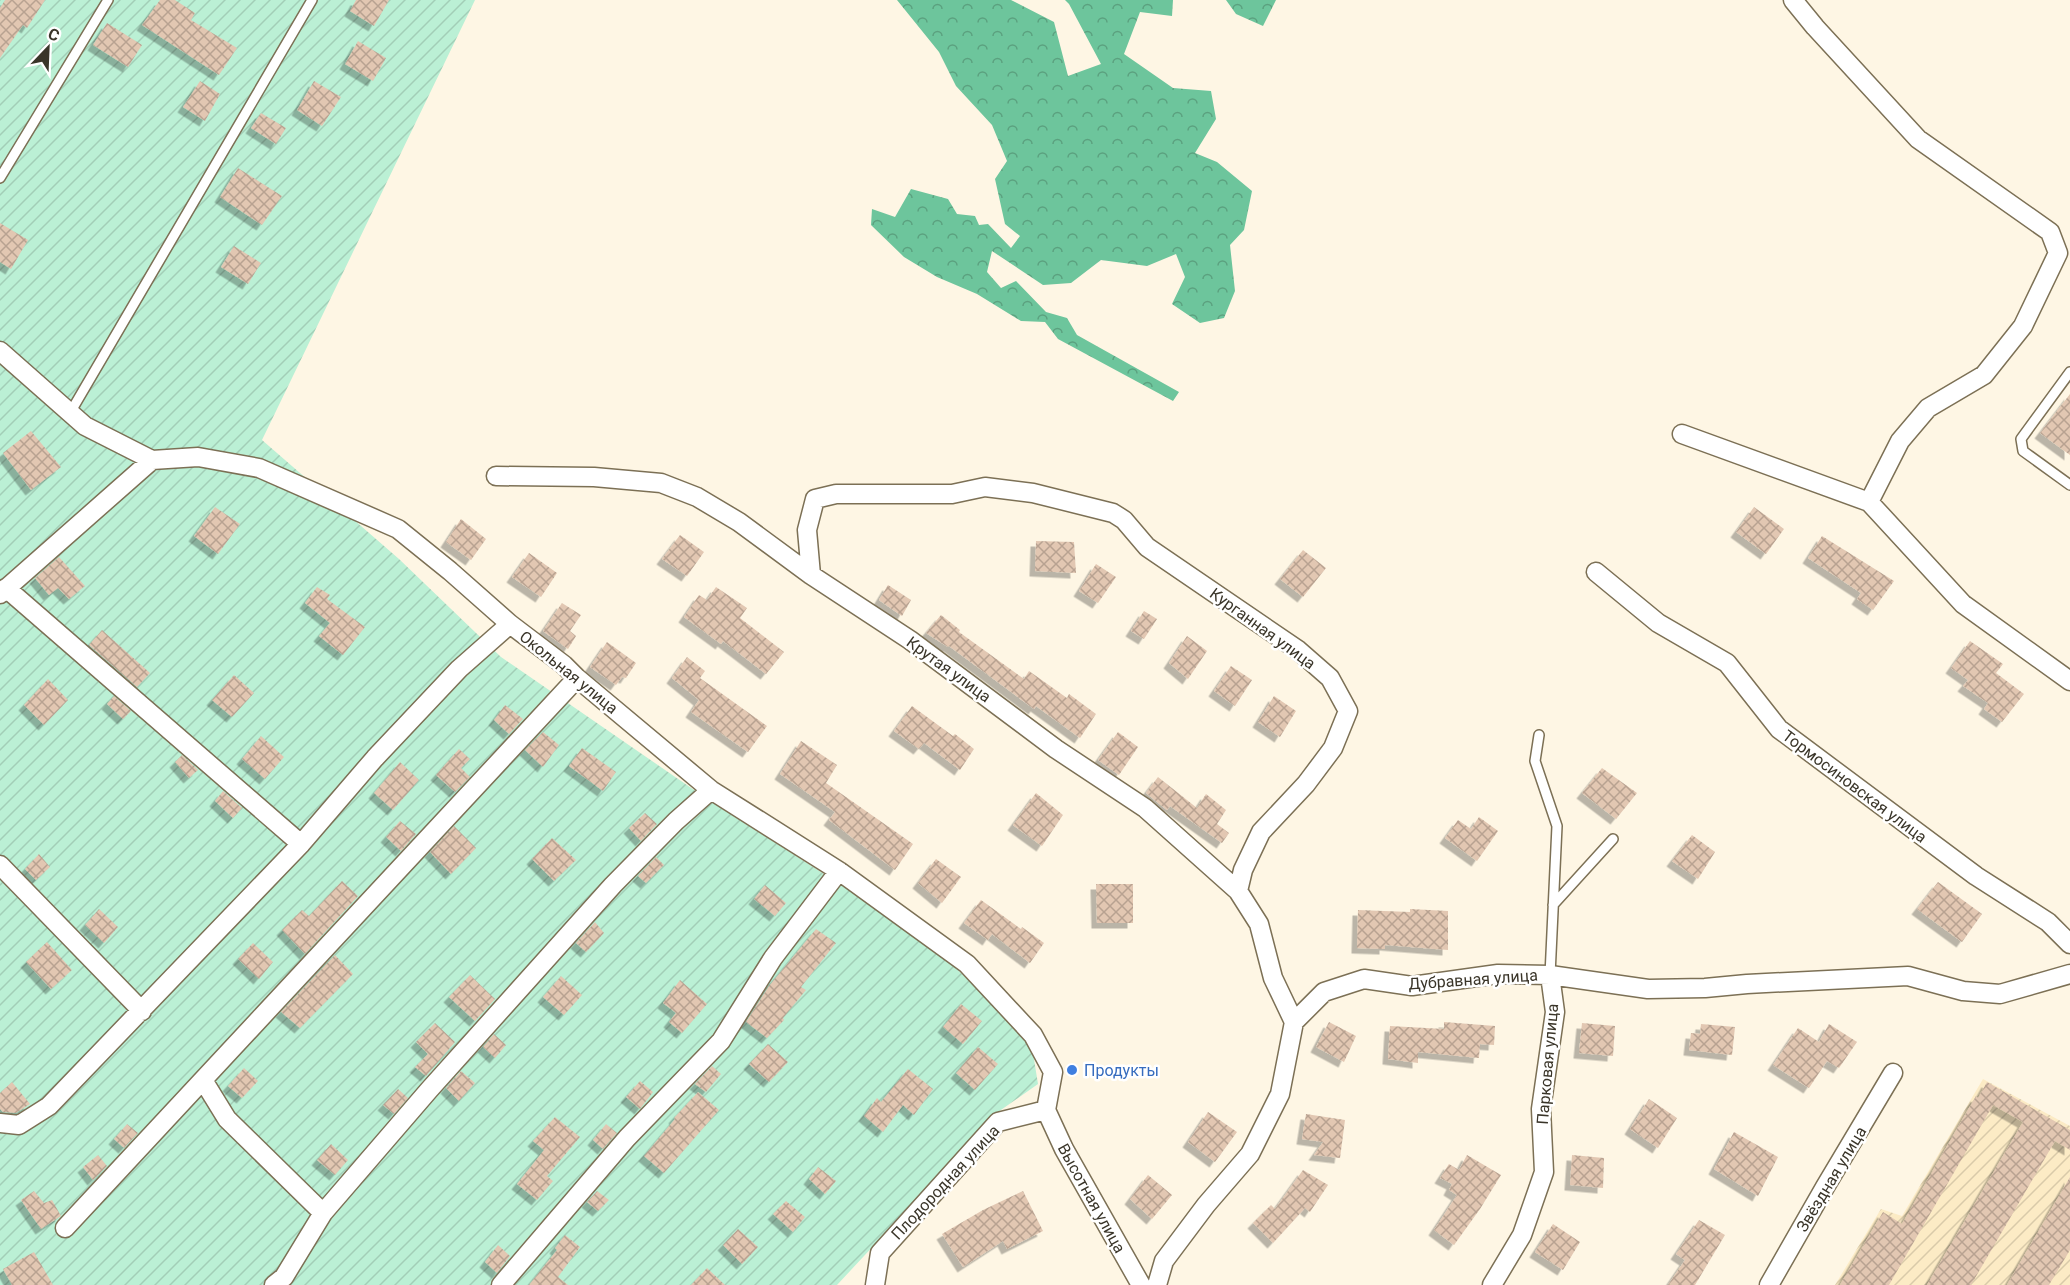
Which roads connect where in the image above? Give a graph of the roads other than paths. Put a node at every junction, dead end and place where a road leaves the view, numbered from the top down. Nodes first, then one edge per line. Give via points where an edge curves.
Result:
1 (108, 0) edge
2 (312, 0) edge
3 (1793, 0) edge
4 (0, 178) edge
5 (0, 351) edge
6 (2070, 372) edge
7 (70, 413) junction
8 (1682, 434) dead end
9 (152, 460) junction
10 (496, 476) dead end
11 (2070, 486) edge
12 (1869, 502) junction
13 (1596, 572) dead end
14 (811, 575) junction
15 (3, 591) edge
16 (510, 624) junction
17 (577, 678) junction
18 (2070, 681) edge
19 (1539, 735) dead end
20 (711, 789) junction
21 (1613, 839) dead end
22 (301, 844) junction
23 (0, 865) edge
24 (839, 871) junction
25 (1238, 891) junction
26 (1553, 905) junction
27 (2070, 944) edge
28 (2070, 974) edge
29 (1550, 975) junction
30 (142, 1011) junction
31 (1294, 1022) junction
32 (1893, 1073) dead end
33 (203, 1080) junction
34 (1046, 1110) junction
35 (0, 1123) edge
36 (323, 1214) junction
37 (65, 1228) dead end
38 (274, 1285) edge
39 (501, 1285) edge
40 (875, 1285) edge
41 (1141, 1285) edge
42 (1157, 1285) edge
43 (1492, 1285) edge
44 (1769, 1285) edge

1 - 4 lane
2 - 7 lane
3 - 12 street via 1918,139 2050,232 2058,253 2023,326 1984,375 1928,408 1900,441
5 - 7 street
6 - 11 lane via 2021,439 2023,451
7 - 9 street via 85,426
8 - 12 street
9 - 15 street
9 - 16 street, Окольная улица via 198,457 260,468 366,514 398,529
10 - 14 street, Крутая улица via 594,477 661,483 697,497 739,522
12 - 18 street via 1963,604
13 - 27 street, Тормосиновская улица via 1658,622 1727,663 1779,729 1976,876 2048,922
14 - 25 street, Крутая улица via 1145,808
14 - 25 street, Курганная улица via 807,530 815,499 836,494 952,494 985,487 1033,493 1113,513 1124,520 1147,547 1298,650 1330,678 1348,711 1333,748 1262,832 1243,870
15 - 22 street
16 - 17 street, Окольная улица
16 - 22 street via 459,669
17 - 20 street, Окольная улица
17 - 33 street
19 - 26 lane via 1535,761 1557,826
20 - 24 street, Окольная улица
20 - 36 street via 613,885
21 - 26 lane
22 - 30 street
23 - 30 street
24 - 34 street, Окольная улица via 967,964 1033,1035 1053,1072
24 - 39 street via 774,958 721,1041 627,1138
25 - 31 street, Крутая улица via 1259,924 1273,978
26 - 29 lane
28 - 29 street, Дубравная улица via 2001,994 1963,991 1908,976 1648,989
29 - 31 street, Дубравная улица via 1498,974 1412,986 1364,979 1324,992
29 - 43 street, Парковая улица via 1555,1012 1541,1109 1544,1172 1522,1235
30 - 35 street via 49,1106 19,1125
31 - 42 street via 1280,1094 1250,1154 1164,1261
32 - 44 street, Звёздная улица
33 - 36 street via 227,1119
33 - 37 street
34 - 40 street, Плодородная улица via 998,1122 880,1253
34 - 41 street, Высотная улица
36 - 38 street via 284,1277

